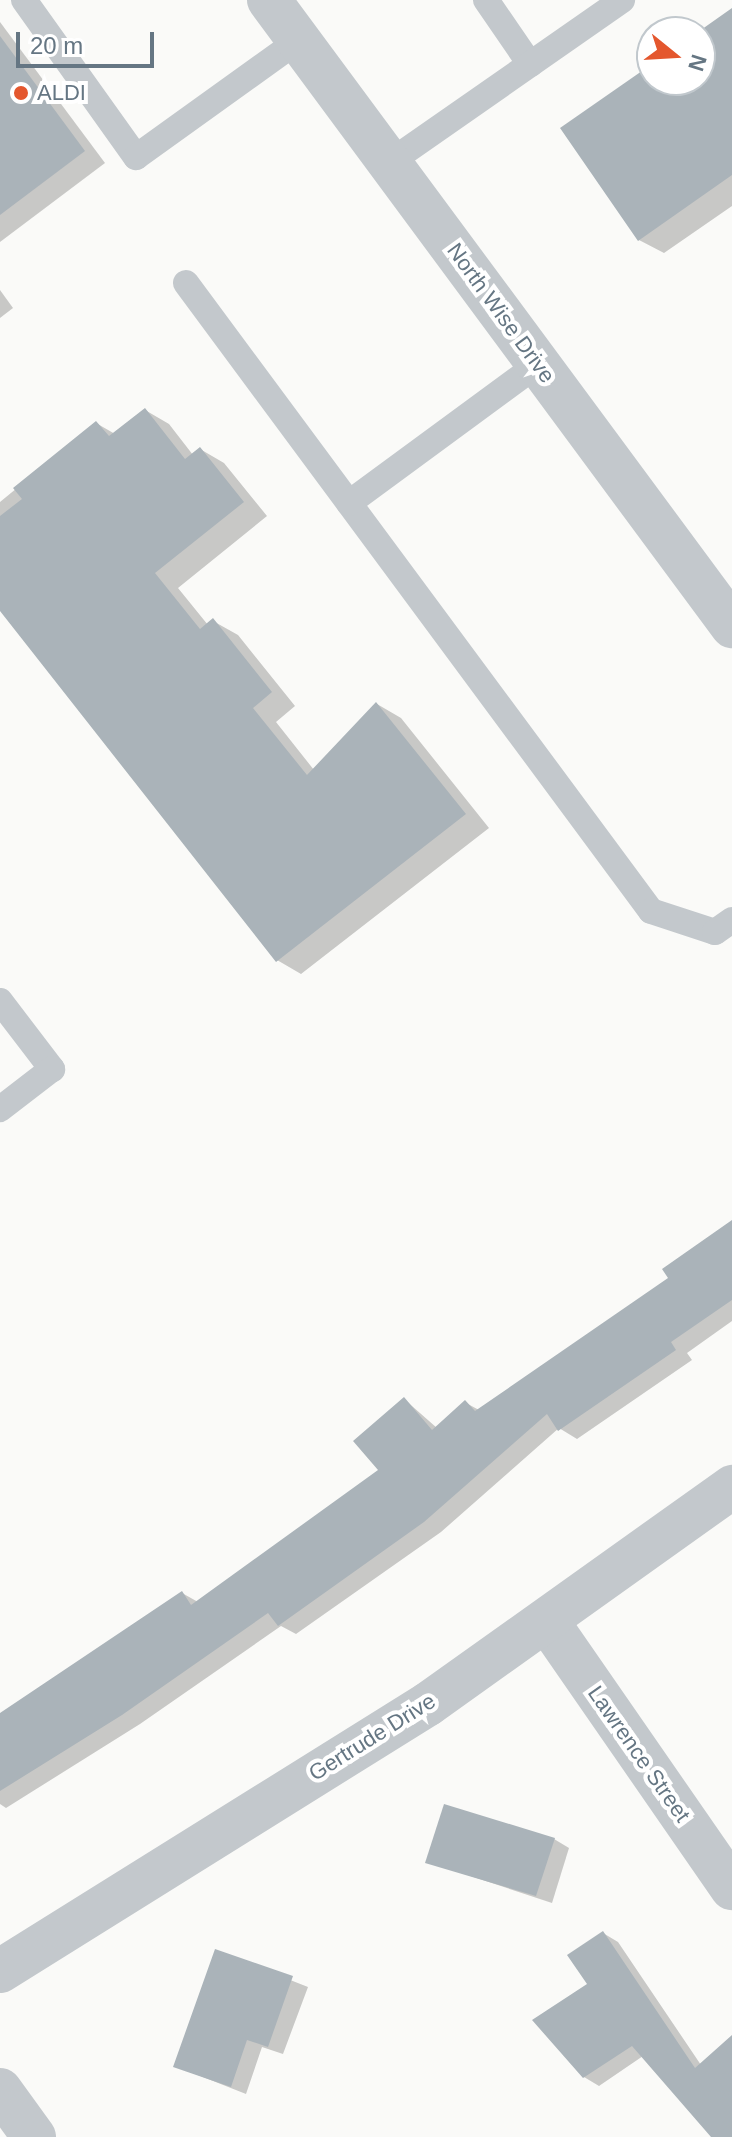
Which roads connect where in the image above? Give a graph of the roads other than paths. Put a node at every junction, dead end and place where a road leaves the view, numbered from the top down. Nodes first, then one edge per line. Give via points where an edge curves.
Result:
1 (24, 0) edge
2 (269, 0) edge
3 (486, 0) edge
4 (622, 0) edge
5 (299, 40) junction
6 (530, 64) junction
7 (390, 162) junction
8 (186, 283) dead end
9 (538, 364) junction
10 (349, 503) junction
11 (732, 626) edge
12 (732, 920) edge
13 (0, 1001) edge
14 (0, 1109) edge
15 (732, 1487) edge
16 (547, 1621) junction
17 (732, 1888) edge
18 (0, 1971) edge
19 (0, 2090) edge
20 (34, 2137) edge

1 - 5 lane via 136,157
2 - 5 street, North Wise Drive
3 - 6 lane
4 - 6 lane
5 - 7 street, North Wise Drive
6 - 7 lane
7 - 9 street, North Wise Drive
8 - 10 lane
9 - 10 lane
9 - 11 street, North Wise Drive
10 - 12 lane via 651,911 715,932
13 - 14 lane via 52,1069
15 - 16 street, Gertrude Drive
16 - 17 street, Lawrence Street
16 - 18 street, Gertrude Drive via 428,1704
19 - 20 street

